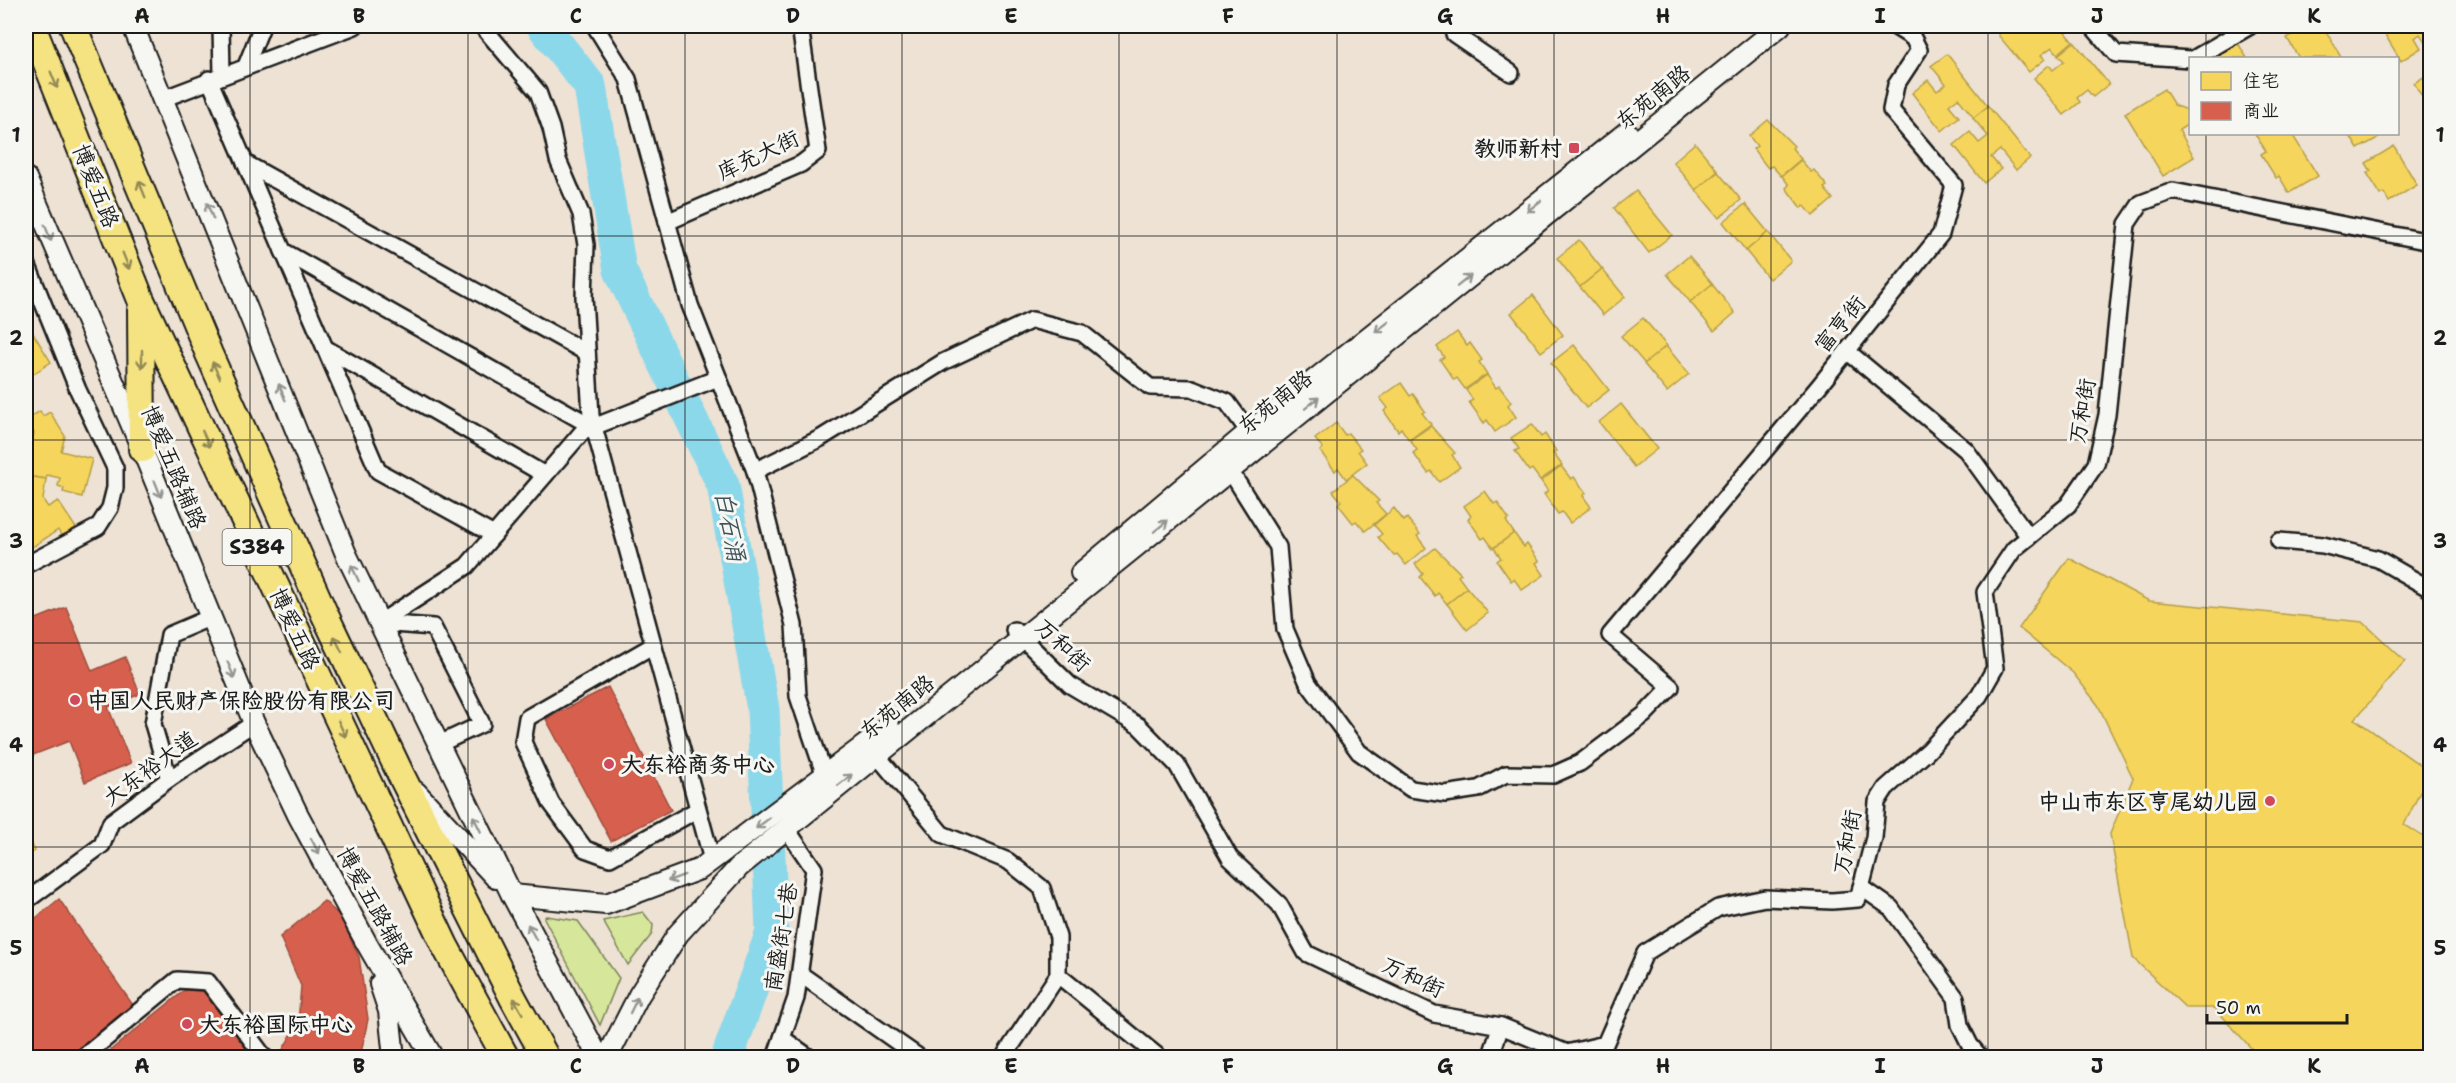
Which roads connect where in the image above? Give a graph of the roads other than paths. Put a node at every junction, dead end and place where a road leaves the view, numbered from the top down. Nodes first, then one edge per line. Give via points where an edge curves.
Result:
1 (32, 26) edge
2 (73, 26) edge
3 (133, 26) edge
4 (221, 26) edge
5 (262, 26) edge
6 (355, 26) edge
7 (482, 26) edge
8 (595, 26) edge
9 (800, 26) edge
10 (1457, 26) edge
11 (1761, 26) edge
12 (1780, 26) edge
13 (1894, 26) edge
14 (2092, 26) edge
15 (2250, 26) edge
16 (2196, 57) edge
17 (2189, 59) edge
18 (246, 66) junction
19 (1511, 73) dead end
20 (215, 77) junction
21 (165, 98) junction
22 (245, 163) junction
23 (26, 178) edge
24 (667, 222) junction
25 (2430, 242) edge
26 (283, 251) junction
27 (26, 261) edge
28 (141, 300) junction
29 (325, 348) junction
30 (1847, 351) junction
31 (587, 353) junction
32 (718, 378) junction
33 (593, 427) junction
34 (1250, 432) junction
35 (142, 450) junction
36 (1225, 463) junction
37 (755, 471) junction
38 (545, 475) junction
39 (494, 535) junction
40 (2029, 537) junction
41 (2279, 541) dead end
42 (26, 565) edge
43 (2430, 589) edge
44 (209, 618) junction
45 (379, 623) junction
46 (1018, 634) junction
47 (652, 646) junction
48 (254, 723) junction
49 (437, 745) junction
50 (872, 749) junction
51 (401, 776) junction
52 (825, 776) junction
53 (169, 780) junction
54 (697, 810) junction
55 (793, 822) junction
56 (719, 855) junction
57 (1861, 887) junction
58 (512, 895) junction
59 (26, 901) edge
60 (368, 944) junction
61 (800, 974) junction
62 (1058, 975) junction
63 (1501, 1026) junction
64 (782, 1038) junction
65 (82, 1058) edge
66 (265, 1058) edge
67 (394, 1058) edge
68 (433, 1058) edge
69 (506, 1058) edge
70 (546, 1058) edge
71 (599, 1058) edge
72 (608, 1058) edge
73 (775, 1058) edge
74 (810, 1058) edge
75 (920, 1058) edge
76 (1003, 1058) edge
77 (1160, 1058) edge
78 (1490, 1058) edge
79 (1981, 1058) edge

1 -> 28 highway, 博爱五路 / S384
51 -> 2 highway, 博爱五路 / S384 via 324,615 209,354
3 - 21 street
4 - 20 street
5 - 18 street
6 - 18 street
7 - 31 street via 538,92 558,160 581,214 586,245
8 - 24 street via 628,79
9 - 24 street, 库充大街 via 818,151 801,164
10 - 19 street via 1454,34
11 -> 34 street, 东苑南路
36 -> 12 street, 东苑南路
13 - 30 street, 富亨街 via 1912,38 1919,50 1896,85 1891,110 1954,184 1941,234
14 - 17 street via 2115,54
15 - 16 street
18 - 20 street
20 - 21 street
20 - 22 street
45 -> 21 street via 346,554
22 - 26 street
22 - 31 street
23 -> 35 street, 博爱五路辅路
24 - 32 street via 690,305
25 - 40 street, 万和街 via 2173,191 2141,203 2127,224 2108,415 2096,464 2068,505
26 - 29 street
26 - 33 street
27 - 42 street via 78,390 115,468 110,508 98,527
28 -> 35 highway
28 -> 69 highway, 博爱五路 / S384 via 445,946
29 - 38 street
29 - 39 street via 378,471
30 - 36 street, 富亨街 via 1610,635 1671,687 1644,715 1580,763 1553,775 1506,774 1478,789 1445,794 1411,789 1359,753 1308,683 1285,629 1278,547
30 - 40 street via 1966,450
31 - 33 street
32 - 33 street
32 - 37 street
33 - 38 street via 583,431
33 - 47 street
34 - 36 street, 东苑南路
34 - 37 street via 1227,402 1191,388 1149,387 1083,333 1032,320 944,362 821,438
35 -> 44 street, 博爱五路辅路
36 - 46 street, 东苑南路
37 - 52 street via 794,625 798,696
38 - 39 street
39 - 45 street via 468,566
40 - 57 street, 万和街 via 2014,549 1985,592 1995,668 1979,696 1928,751 1886,788 1877,802 1874,838
41 - 43 street via 2324,545 2378,559
44 -> 48 street, 博爱五路辅路
44 - 53 street via 168,635 153,724
45 - 49 street
45 - 49 street via 433,627 482,724
46 - 50 street, 东苑南路
46 - 63 street, 万和街 via 1071,685 1138,726 1177,765 1230,858 1280,904 1306,953 1434,1014
47 - 54 street
47 - 54 street via 527,718 523,742 551,803 585,849 610,858
48 - 53 street, 大东裕大道
48 -> 60 street, 博爱五路辅路 via 298,815
58 -> 49 street
50 - 52 street, 东苑南路
55 -> 50 street, 东苑南路
50 - 62 street via 942,834 1008,861 1042,888 1058,937
51 - 58 street
70 -> 51 highway, 博爱五路 / S384
52 -> 56 street, 东苑南路
53 - 59 street, 大东裕大道 via 111,822 102,845
54 - 56 street
55 - 61 street, 南盛街七巷 via 814,868
72 -> 55 street, 东苑南路 via 639,995 678,934 732,875
56 -> 58 street via 700,869 606,904
57 - 63 street, 万和街 via 1858,899 1765,898 1718,908 1646,953 1605,1044 1567,1053
57 - 79 street via 1891,908 1956,998 1960,1025
71 -> 58 street
60 - 67 street via 389,1011
60 - 68 street, 博爱五路辅路
61 - 64 street, 南盛街七巷
61 - 75 street
62 - 76 street
62 - 77 street
63 - 78 street
64 - 73 street, 南盛街七巷
64 - 74 street
65 - 66 street via 177,980 208,982

